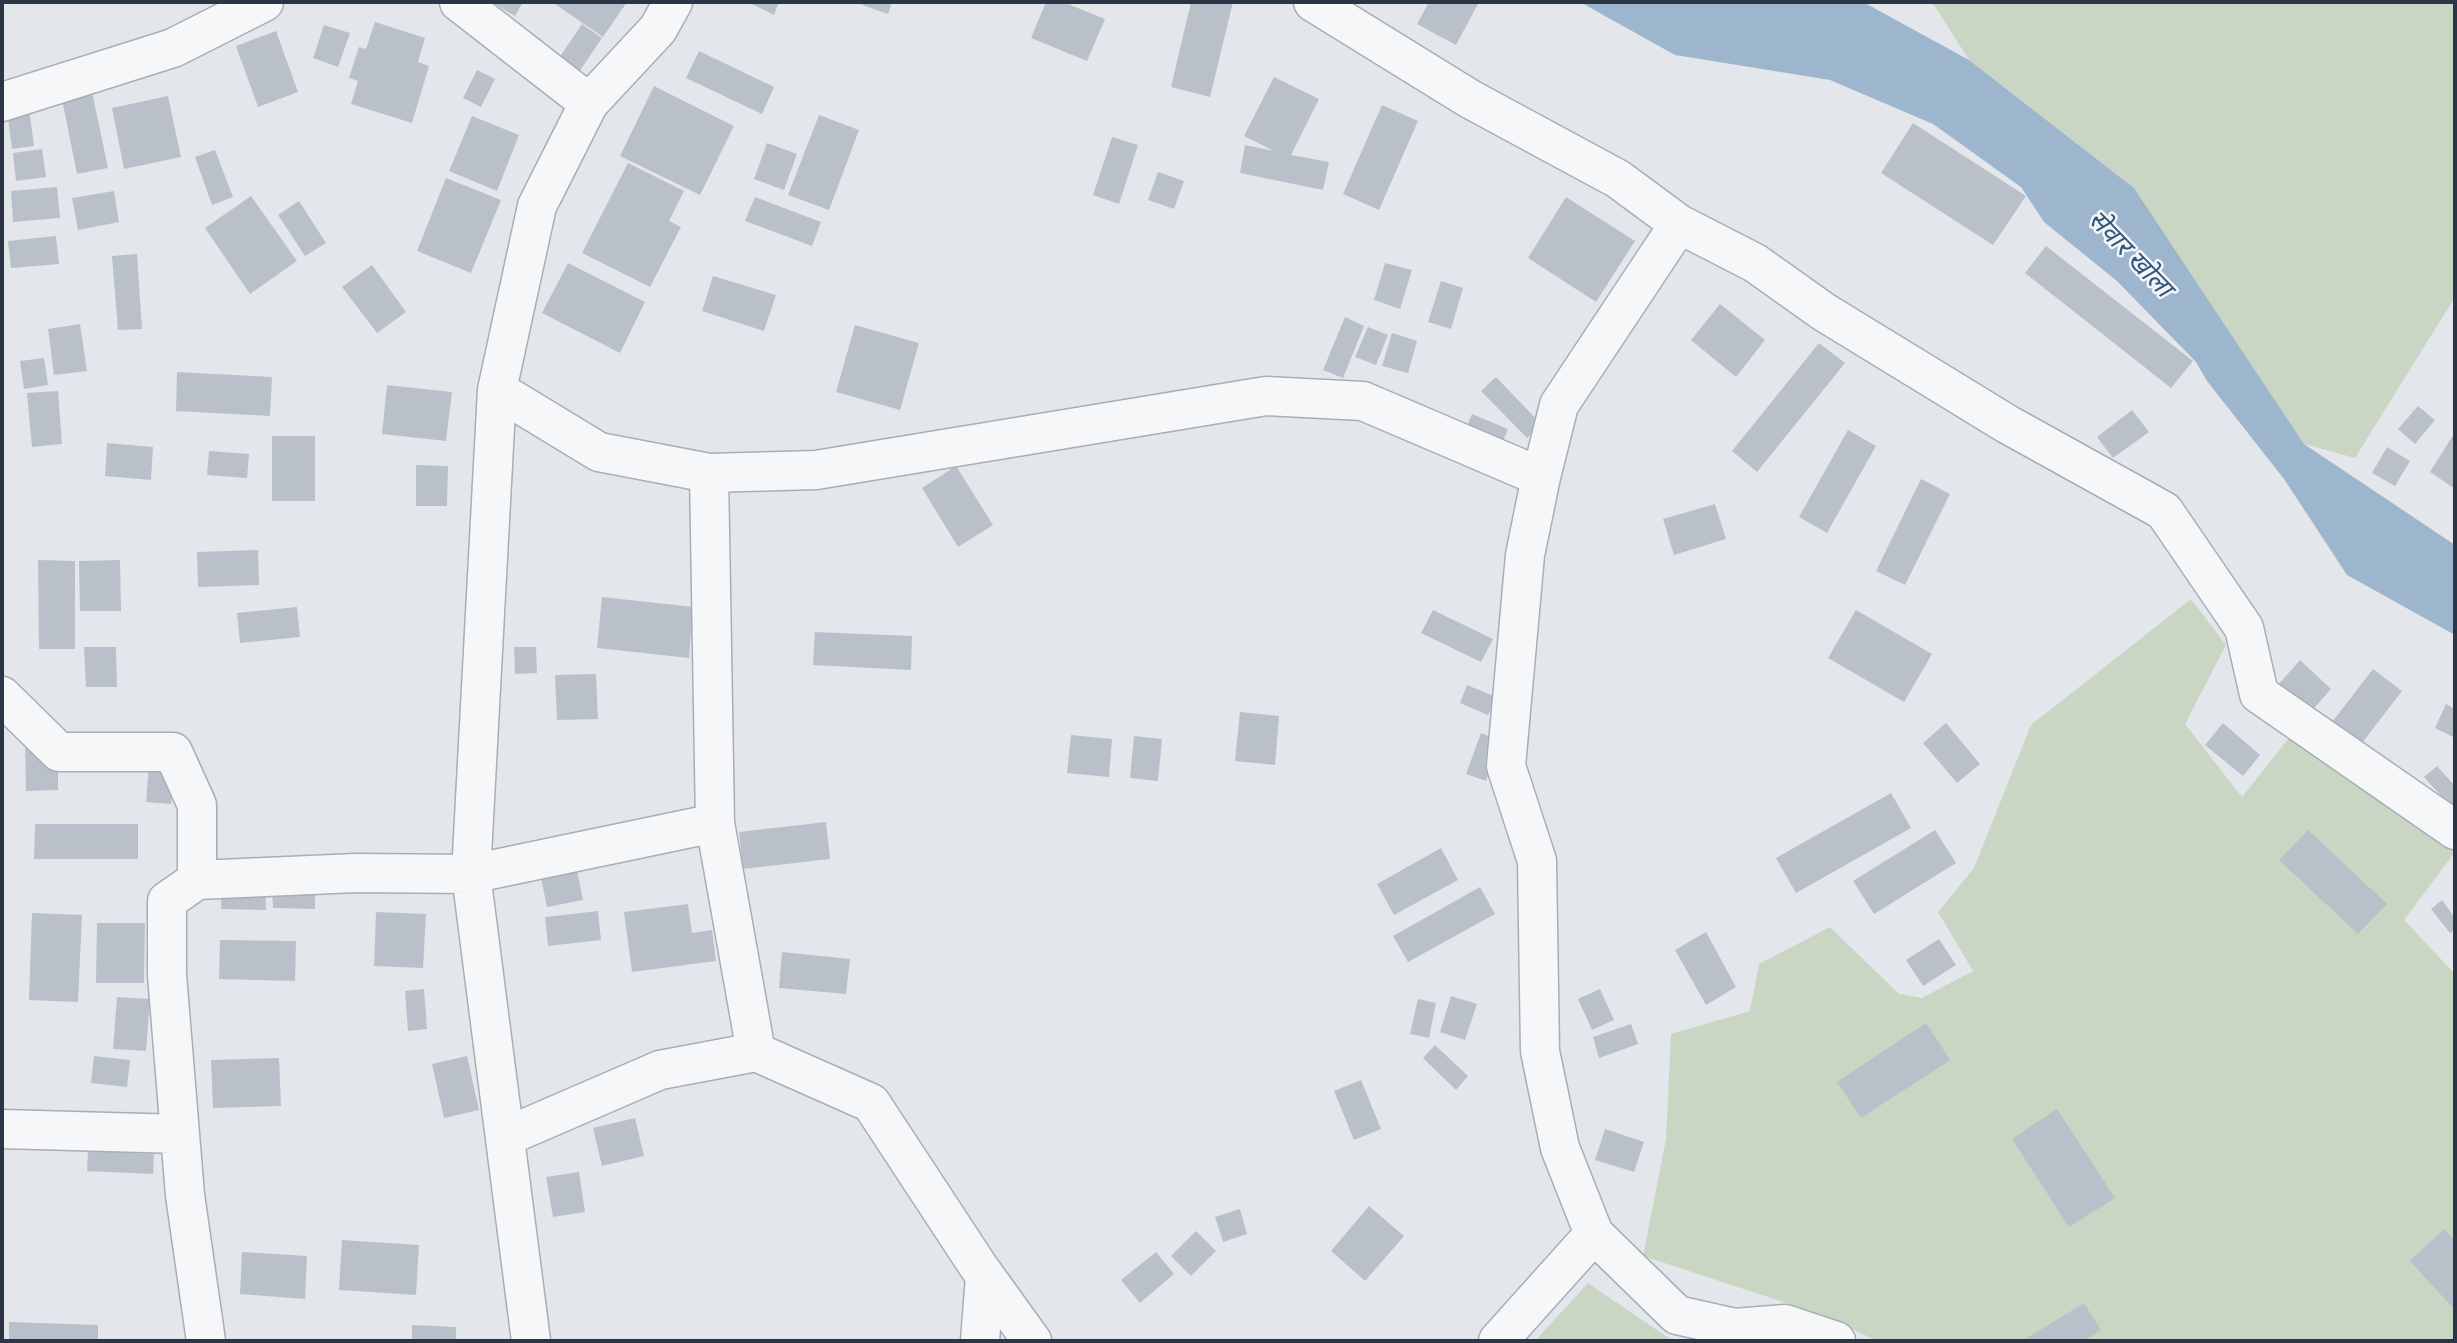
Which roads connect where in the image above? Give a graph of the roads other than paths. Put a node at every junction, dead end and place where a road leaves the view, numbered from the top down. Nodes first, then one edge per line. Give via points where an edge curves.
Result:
1 (264, 2) edge
2 (459, 2) edge
3 (673, 2) edge
4 (1313, 2) edge
5 (2, 102) edge
6 (590, 103) junction
7 (1679, 224) junction
8 (496, 390) junction
9 (709, 472) junction
10 (1541, 477) junction
11 (2, 696) edge
12 (715, 822) junction
13 (2455, 830) edge
14 (471, 874) junction
15 (197, 880) junction
16 (756, 1052) junction
17 (2, 1129) edge
18 (180, 1135) junction
19 (505, 1137) junction
20 (1594, 1234) junction
21 (985, 1276) junction
22 (206, 1341) edge
23 (531, 1341) edge
24 (980, 1341) edge
25 (1032, 1341) edge
26 (1498, 1341) edge
27 (1836, 1341) edge

1 - 5 street via 173,48
2 - 6 street
3 - 6 street via 658,29
4 - 7 street via 1470,99 1618,179
6 - 8 street via 537,206
7 - 10 street via 1559,405
7 - 13 street via 1755,263 1824,312 2007,424 2164,511 2244,628 2259,694
8 - 9 street via 599,452
8 - 14 street
9 - 10 street via 816,470 1266,396 1363,401
9 - 12 street
10 - 20 street via 1525,555 1506,766 1537,861 1540,1051 1560,1148
11 - 15 street via 59,752 173,752 197,805
12 - 14 street
12 - 16 street
14 - 15 street via 356,873
14 - 19 street
15 - 18 street via 167,901 167,975
16 - 19 street via 660,1070
16 - 21 street via 871,1103
17 - 18 street
18 - 22 street via 184,1195
19 - 23 street
20 - 26 street
20 - 27 street via 1677,1315 1735,1328 1785,1324
21 - 24 street
21 - 25 street

